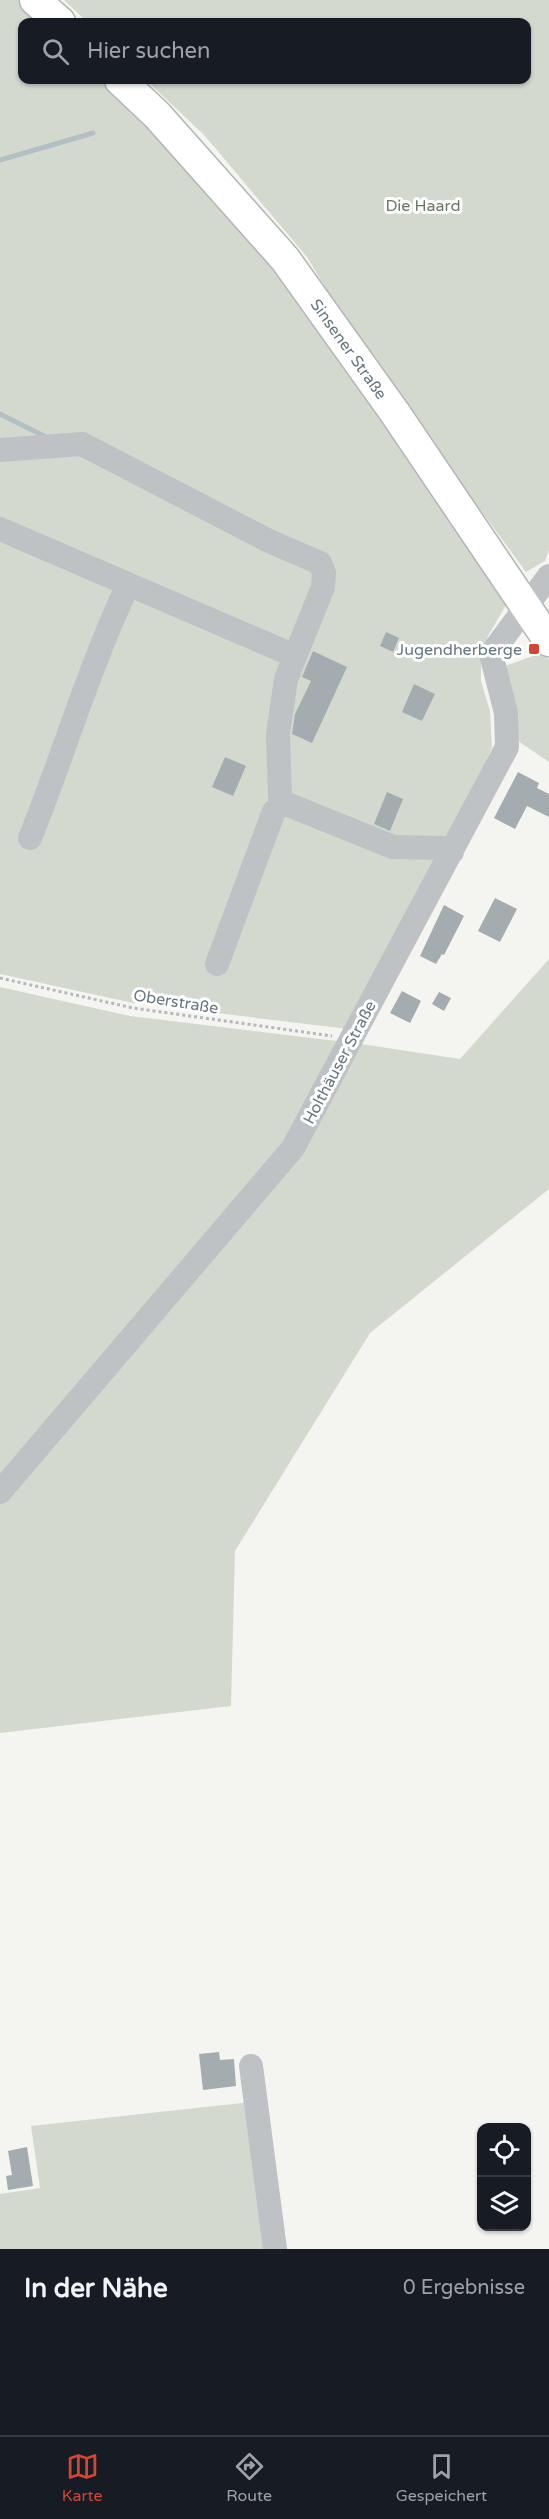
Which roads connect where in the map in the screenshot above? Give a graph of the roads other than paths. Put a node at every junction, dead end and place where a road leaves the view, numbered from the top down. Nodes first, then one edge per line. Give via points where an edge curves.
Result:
1 (35, 0) edge
2 (55, 18) edge
3 (124, 84) edge
4 (0, 450) edge
5 (0, 528) edge
6 (549, 576) edge
7 (128, 585) junction
8 (527, 607) junction
9 (549, 641) edge
10 (295, 657) junction
11 (284, 803) junction
12 (30, 838) dead end
13 (452, 852) junction
14 (217, 964) dead end
15 (0, 1492) edge
16 (251, 2066) dead end
17 (275, 2249) edge

1 - 2 main road
3 - 8 main road, Sinsener Straße via 157,115 285,259
4 - 10 street via 82,444 269,541 320,563 323,587
5 - 7 street
6 - 8 street, Holthäuser Straße
7 - 10 street
7 - 12 street via 105,634
8 - 9 main road, Sinsener Straße
8 - 13 street, Holthäuser Straße via 491,654 506,713 507,747
10 - 11 street via 286,679 278,734 280,797
11 - 13 street via 393,847 443,848
11 - 14 street via 274,811
13 - 15 street, Holthäuser Straße via 293,1148
16 - 17 street

